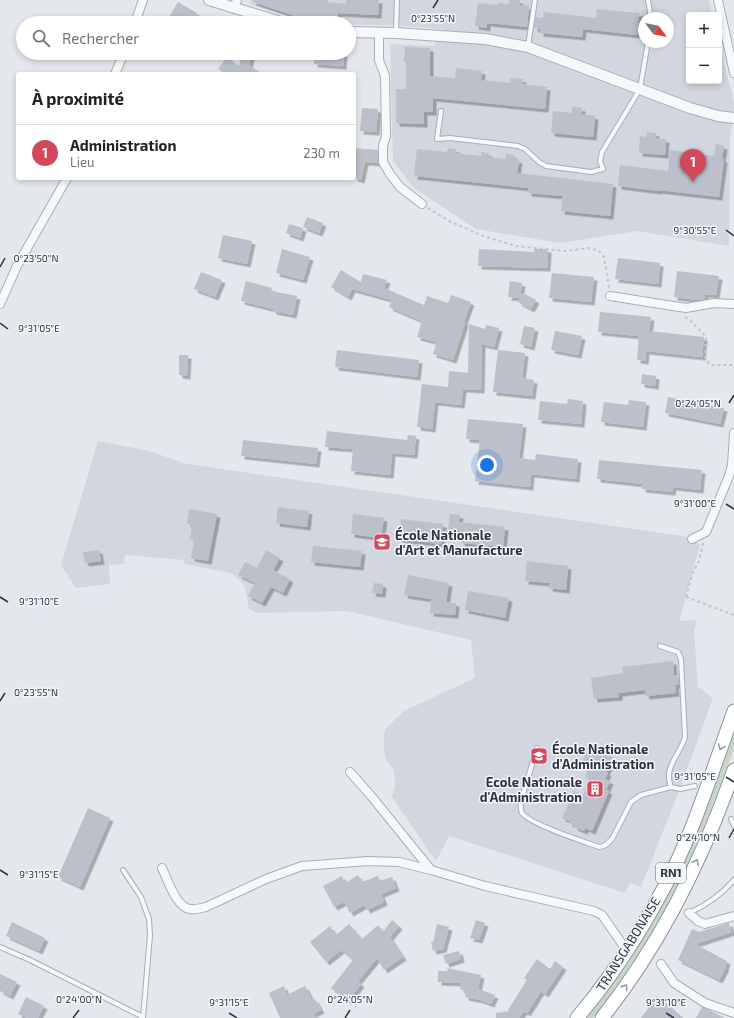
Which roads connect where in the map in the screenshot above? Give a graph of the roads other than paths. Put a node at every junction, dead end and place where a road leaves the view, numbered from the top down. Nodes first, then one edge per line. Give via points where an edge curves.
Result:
1 (143, 0) edge
2 (209, 0) edge
3 (397, 0) edge
4 (535, 0) edge
5 (648, 0) edge
6 (718, 0) edge
7 (235, 4) edge
8 (650, 12) edge
9 (137, 16) edge
10 (266, 16) edge
11 (356, 32) edge
12 (379, 32) junction
13 (396, 33) junction
14 (528, 47) junction
15 (647, 48) edge
16 (121, 60) edge
17 (116, 72) edge
18 (734, 72) edge
19 (640, 89) junction
20 (441, 111) dead end
21 (734, 118) edge
22 (66, 180) edge
23 (422, 204) road end
24 (610, 296) road end
25 (0, 304) edge
26 (734, 304) edge
27 (734, 433) edge
28 (692, 539) dead end
29 (660, 646) dead end
30 (734, 711) edge
31 (537, 748) dead end
32 (734, 770) edge
33 (350, 772) dead end
34 (695, 786) dead end
35 (671, 787) junction
36 (731, 819) dead end
37 (734, 826) edge
38 (162, 868) dead end
39 (123, 870) dead end
40 (431, 870) junction
41 (734, 880) edge
42 (689, 913) joint
43 (734, 916) edge
44 (0, 947) edge
45 (626, 951) junction
46 (661, 964) dead end
47 (734, 1013) edge
48 (143, 1017) edge
49 (577, 1018) edge
50 (602, 1018) edge

1 - 9 street
2 - 7 street
3 - 13 lane
4 - 14 lane
5 - 8 lane
6 - 18 street
7 - 10 street
11 - 12 street
12 - 13 street
12 - 23 street via 379,60 386,76 386,136 383,162 400,187
13 - 14 street via 485,39
14 - 19 street
15 - 19 lane
16 - 17 street
19 - 20 lane via 602,152 600,161 603,169 591,172 546,166 518,146 450,138 437,139
19 - 21 street via 705,113
22 - 25 street via 17,266
24 - 26 street via 686,308 714,303
27 - 28 street via 729,476 706,532
29 - 35 lane via 678,652 681,659 685,737 668,773
30 -> 45 highway, TRANSGABONAISE / RN1 via 688,838 664,887
31 - 35 lane via 521,801 522,814 539,824 599,847 612,839 631,802 641,796
50 -> 32 highway, TRANSGABONAISE / RN1 via 632,977 664,925 704,845
33 - 40 street
34 - 35 lane via 680,789
36 - 37 lane
38 - 40 street via 178,900 182,906 189,909 206,907 266,879 302,866 368,861 399,862
39 - 48 lane via 141,897 149,919
40 - 45 street via 485,886 594,911 602,915
41 - 42 lane via 726,890
42 - 43 street via 698,922 705,924
44 - 48 lane
45 - 49 highway, TRANSGABONAISE / RN1 via 600,991
46 - 47 street via 674,983 705,1003

